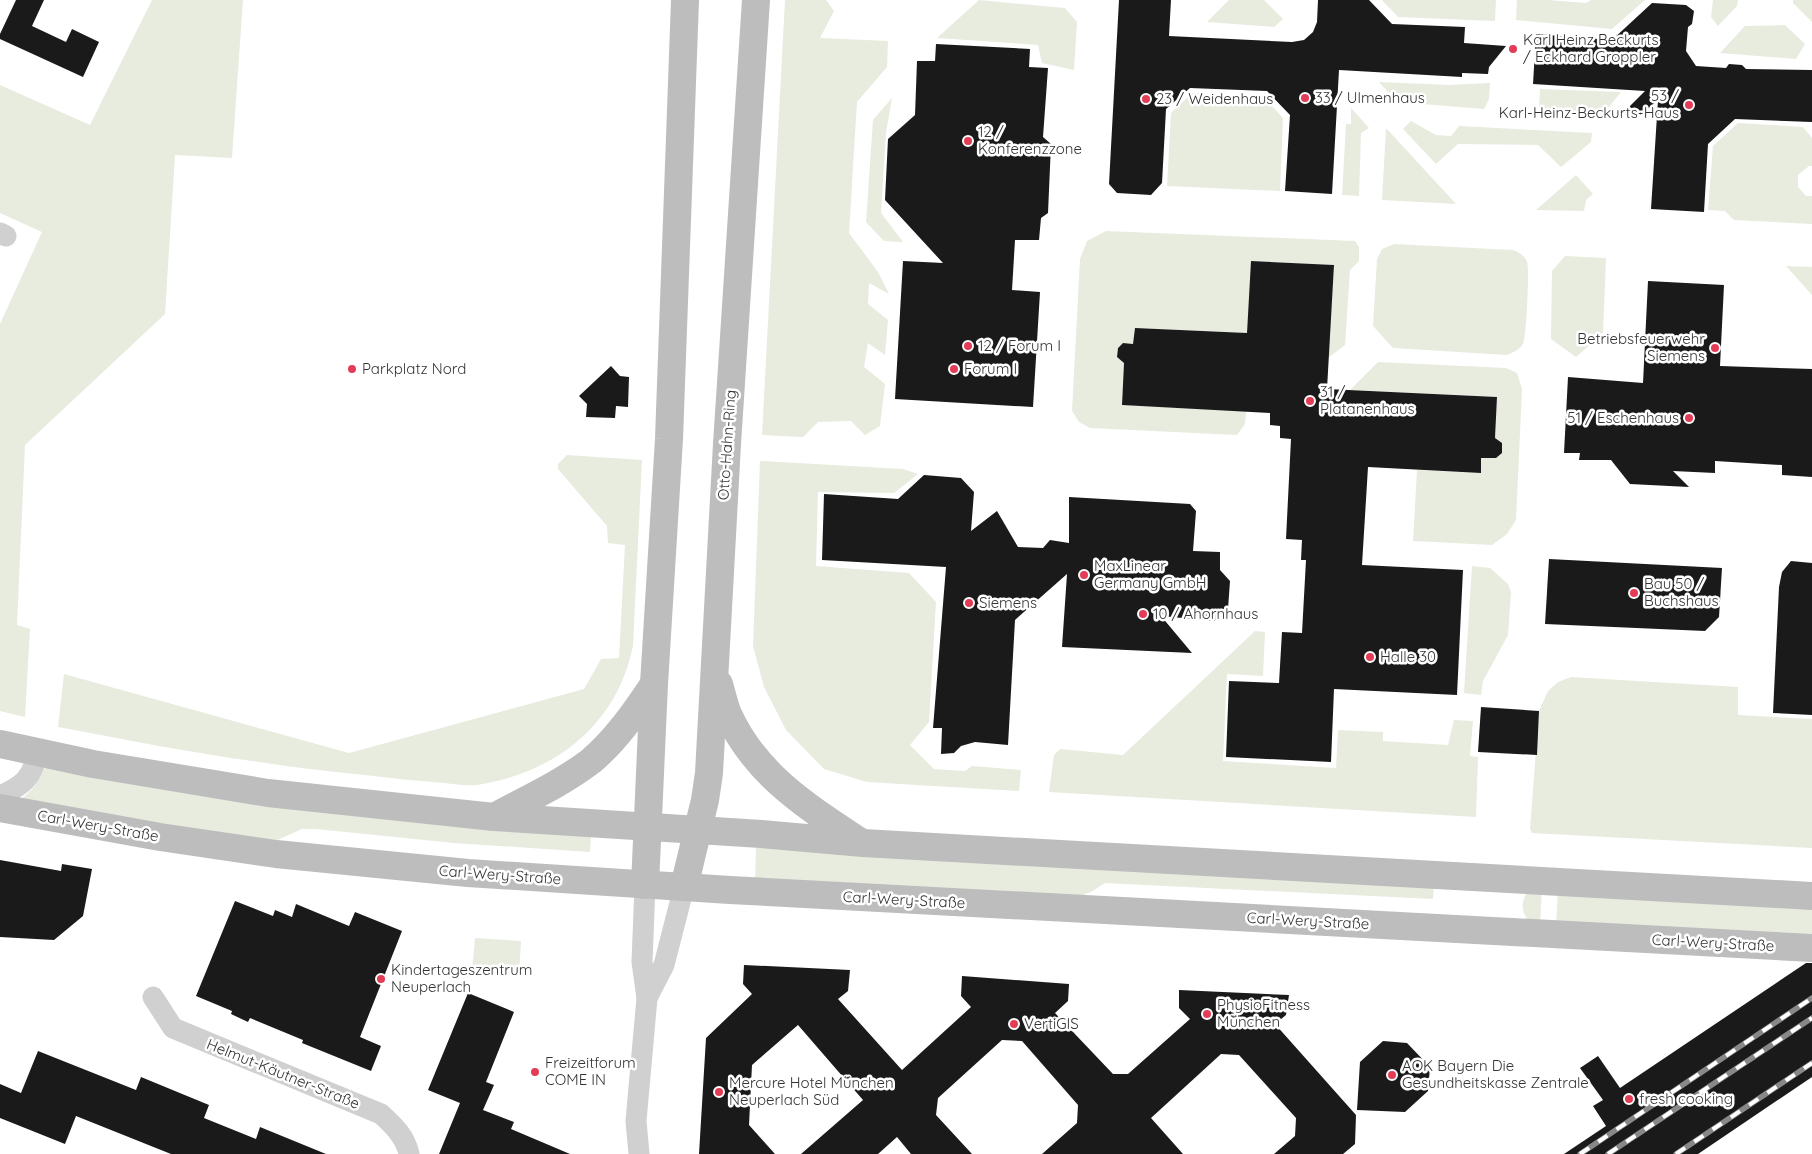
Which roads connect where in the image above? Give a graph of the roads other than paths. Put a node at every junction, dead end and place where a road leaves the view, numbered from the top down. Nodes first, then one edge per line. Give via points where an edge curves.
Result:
1 (684, 0) edge
2 (756, 0) edge
3 (714, 667) junction
4 (654, 684) junction
5 (0, 744) edge
6 (38, 753) junction
7 (0, 796) edge
8 (0, 808) edge
9 (494, 817) junction
10 (648, 827) junction
11 (698, 831) junction
12 (863, 843) junction
13 (646, 885) junction
14 (684, 887) junction
15 (1812, 896) edge
16 (1812, 948) edge
17 (153, 997) dead end
18 (647, 998) junction
19 (409, 1154) edge
20 (640, 1154) edge

1 - 4 main road via 669,439
2 - 3 main road, Otto-Hahn-Ring
3 - 11 main road, Otto-Hahn-Ring via 709,773
3 - 12 main road via 728,713 754,758 801,802
4 - 9 main road via 620,730 592,760 558,784
4 - 10 main road
5 - 6 main road
6 - 7 street via 35,764 18,788
6 - 9 main road via 268,793
8 - 13 main road, Carl-Wery-Straße via 160,837 300,857
9 - 10 main road
10 - 11 main road
10 - 13 main road
11 - 12 main road
11 - 14 main road, Otto-Hahn-Ring
12 - 15 main road
13 - 14 main road, Carl-Wery-Straße
13 - 18 street via 642,962
14 - 16 main road, Carl-Wery-Straße
14 - 18 street via 664,965
17 - 19 street, Helmut-Käutner-Straße via 174,1028 381,1114 399,1130
18 - 20 street via 636,1122

